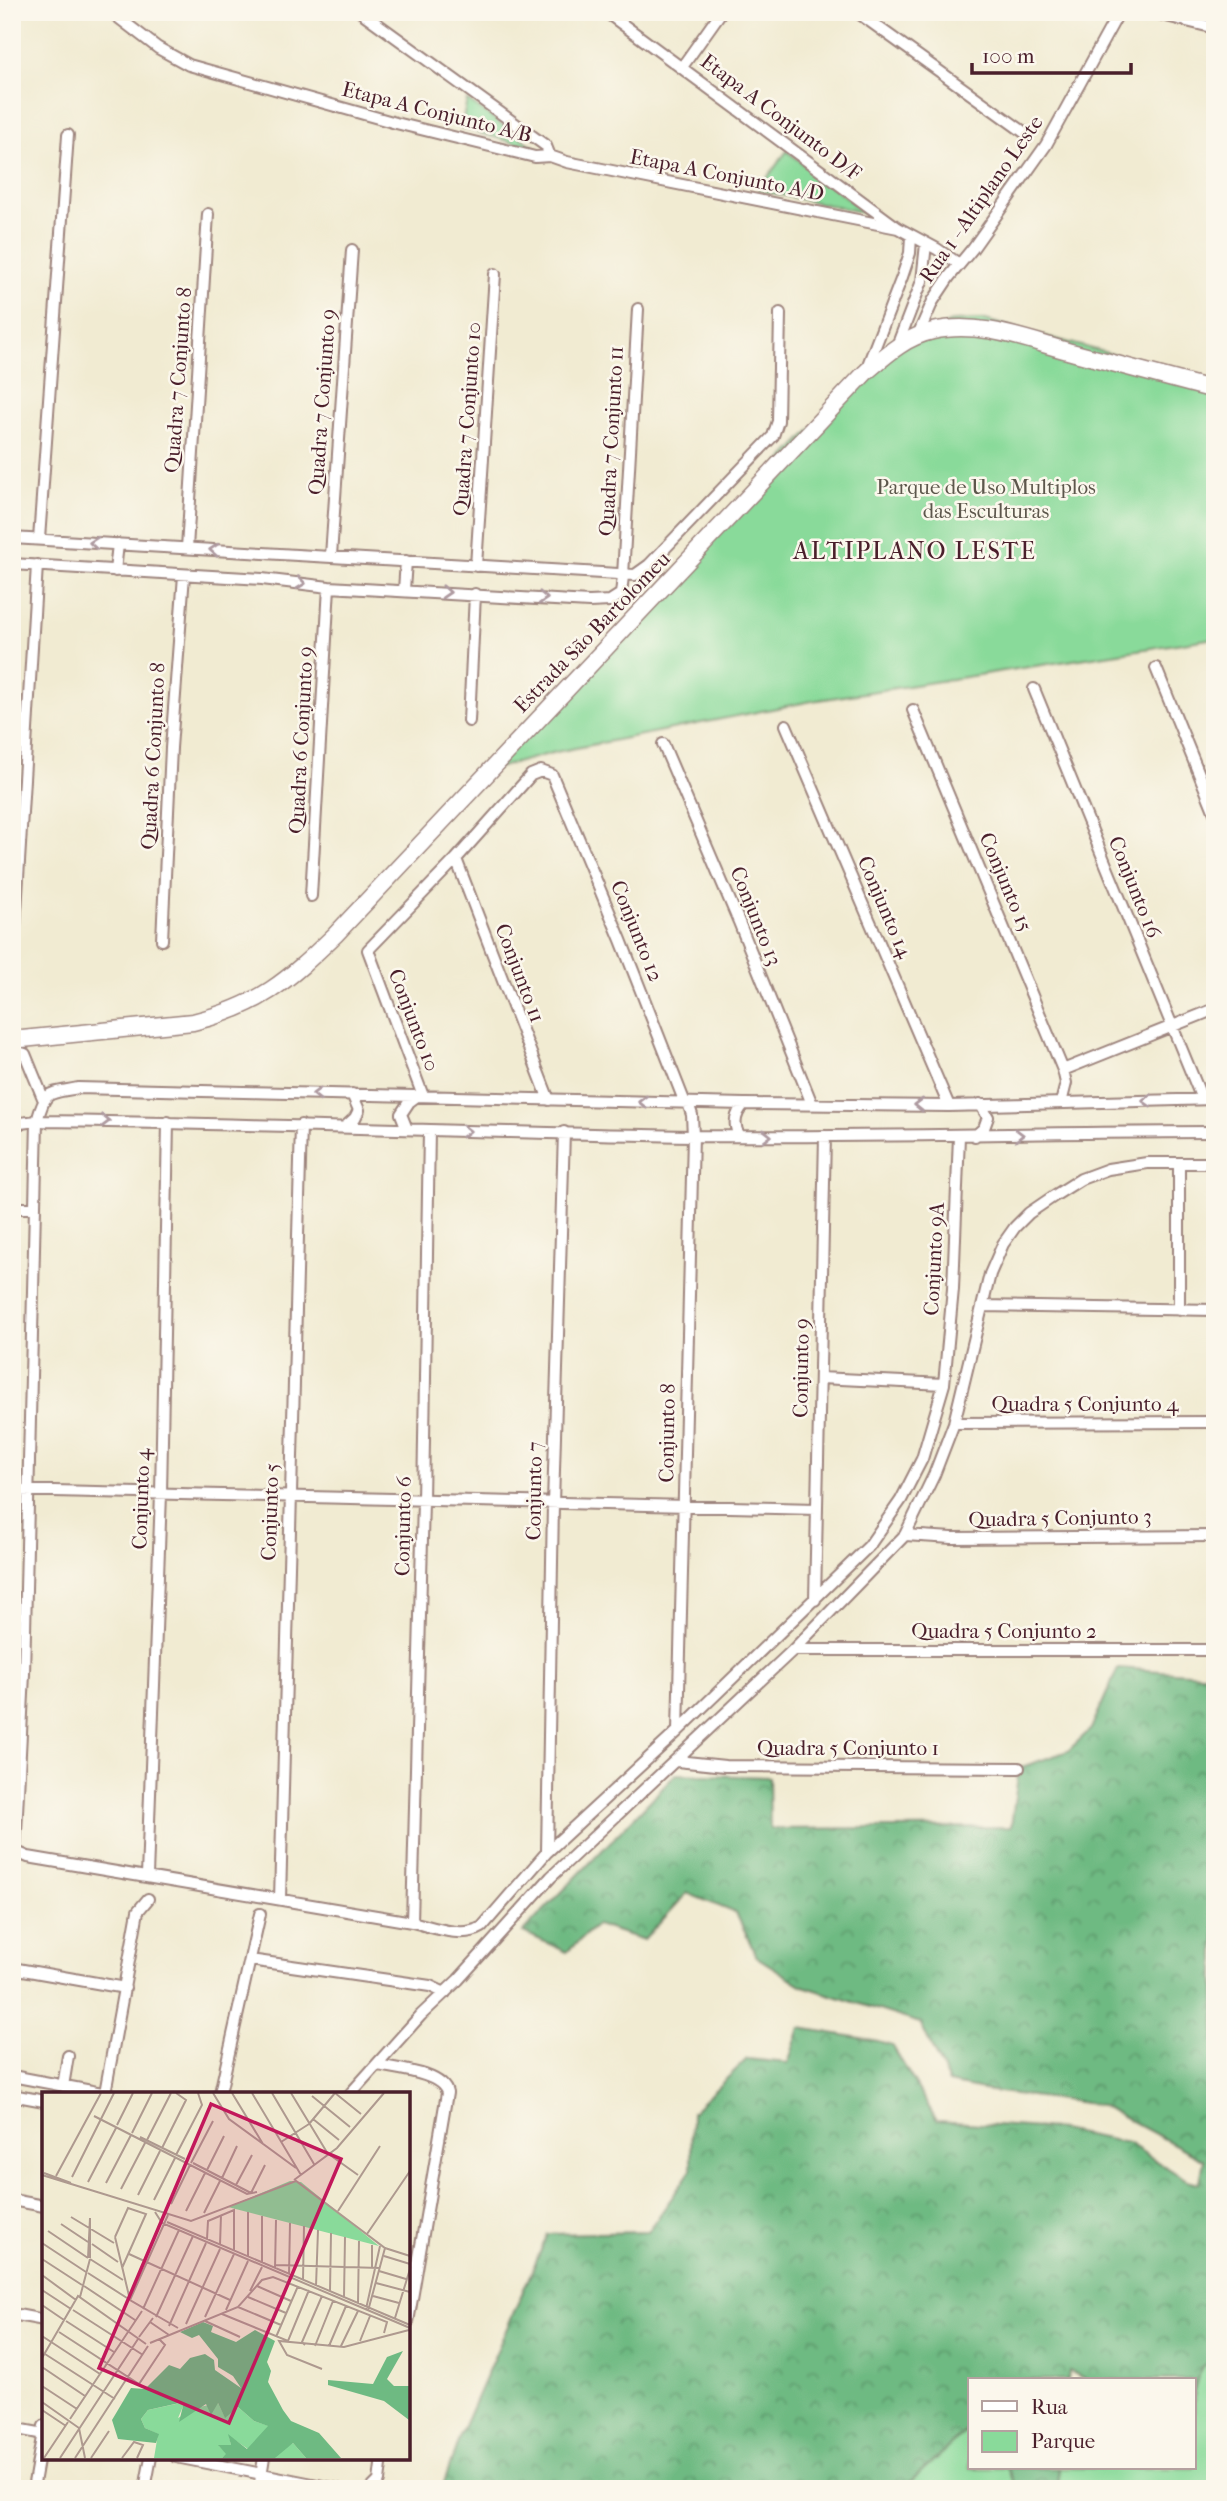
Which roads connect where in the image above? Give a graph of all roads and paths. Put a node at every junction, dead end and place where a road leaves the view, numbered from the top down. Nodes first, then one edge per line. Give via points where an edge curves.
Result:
1 (111, 12) edge
2 (360, 12) edge
3 (606, 12) edge
4 (722, 12) edge
5 (857, 12) edge
6 (1119, 12) edge
7 (1150, 12) edge
8 (375, 17) edge
9 (1215, 29) edge
10 (682, 67) junction
11 (68, 135) dead end
12 (1028, 135) dead end
13 (550, 156) junction
14 (208, 214) dead end
15 (898, 228) junction
16 (911, 236) junction
17 (926, 244) junction
18 (352, 250) dead end
19 (959, 264) junction
20 (495, 274) dead end
21 (891, 302) junction
22 (638, 309) dead end
23 (909, 310) junction
24 (780, 313) dead end
25 (918, 335) junction
26 (879, 338) junction
27 (895, 348) junction
28 (865, 373) junction
29 (1215, 390) edge
30 (12, 538) edge
31 (39, 539) junction
32 (118, 544) junction
33 (187, 548) junction
34 (264, 554) junction
35 (331, 556) junction
36 (407, 561) junction
37 (12, 564) edge
38 (37, 565) junction
39 (476, 566) junction
40 (115, 571) junction
41 (184, 575) junction
42 (623, 576) junction
43 (262, 579) junction
44 (329, 587) junction
45 (404, 590) junction
46 (475, 594) junction
47 (1156, 668) dead end
48 (1034, 689) dead end
49 (913, 710) dead end
50 (469, 720) dead end
51 (786, 724) dead end
52 (663, 744) dead end
53 (1215, 813) edge
54 (456, 859) junction
55 (311, 896) dead end
56 (162, 940) dead end
57 (14, 944) dead end
58 (1215, 1009) edge
59 (1171, 1025) junction
60 (20, 1039) edge
61 (12, 1050) edge
62 (1063, 1070) junction
63 (352, 1094) junction
64 (45, 1096) junction
65 (420, 1096) junction
66 (1202, 1099) junction
67 (1215, 1099) edge
68 (549, 1100) junction
69 (686, 1103) junction
70 (1061, 1103) junction
71 (744, 1104) junction
72 (812, 1104) junction
73 (980, 1104) junction
74 (949, 1105) junction
75 (12, 1116) edge
76 (37, 1121) junction
77 (169, 1122) junction
78 (12, 1124) edge
79 (301, 1125) junction
80 (345, 1126) junction
81 (407, 1129) junction
82 (429, 1131) junction
83 (564, 1132) junction
84 (1215, 1132) edge
85 (693, 1136) junction
86 (740, 1136) junction
87 (825, 1136) junction
88 (959, 1136) junction
89 (975, 1136) junction
90 (1179, 1163) junction
91 (1215, 1163) edge
92 (12, 1208) edge
93 (33, 1208) junction
94 (983, 1306) junction
95 (1179, 1310) junction
96 (1215, 1310) edge
97 (820, 1378) junction
98 (944, 1384) junction
99 (1215, 1422) edge
100 (954, 1423) junction
101 (12, 1490) edge
102 (27, 1490) junction
103 (161, 1494) junction
104 (290, 1496) junction
105 (423, 1501) junction
106 (553, 1504) junction
107 (685, 1507) junction
108 (817, 1509) junction
109 (905, 1535) junction
110 (1215, 1536) edge
111 (815, 1600) junction
112 (793, 1650) junction
113 (1215, 1650) edge
114 (678, 1731) junction
115 (677, 1761) junction
116 (1019, 1768) dead end
117 (14, 1851) edge
118 (547, 1852) junction
119 (147, 1876) junction
120 (148, 1899) dead end
121 (280, 1899) junction
122 (260, 1914) dead end
123 (412, 1922) junction
124 (250, 1960) junction
125 (12, 1968) edge
126 (125, 1988) junction
127 (445, 1993) junction
128 (68, 2056) dead end
129 (378, 2065) junction
130 (12, 2076) edge
131 (63, 2086) junction
132 (97, 2092) edge
133 (103, 2092) edge
134 (220, 2092) edge
135 (352, 2092) edge
136 (12, 2095) edge
137 (42, 2101) edge
138 (12, 2200) edge
139 (42, 2206) edge
140 (410, 2310) edge
141 (12, 2314) edge
142 (42, 2320) edge
143 (12, 2428) edge
144 (42, 2431) edge
145 (42, 2437) edge
146 (150, 2459) edge
147 (186, 2459) edge
148 (264, 2459) edge
149 (382, 2459) edge
150 (261, 2474) junction
151 (33, 2489) edge
152 (145, 2489) edge
153 (259, 2489) edge
154 (338, 2489) edge
155 (371, 2489) edge

1 - 13 street, Etapa A Conjunto A/B via 189,65 396,123 535,157
2 - 8 street, Etapa A Conjunto A/B
3 - 10 street, Etapa A Conjunto D/F
4 - 10 street
5 - 12 street
6 - 19 street, Rua 1 - Altiplano Leste via 1046,145
7 - 9 street
8 - 13 street, Etapa A Conjunto A/B via 546,146
10 - 15 street, Etapa A Conjunto D/F
11 - 31 street
13 - 15 street, Etapa A Conjunto A/D
14 - 33 street, Quadra 7 Conjunto 8
15 - 16 street, Etapa A Conjunto D/F
16 - 17 street, Etapa A Conjunto D/F
16 - 21 street via 910,253
17 - 19 street, Etapa A Conjunto D/F
17 - 23 street via 922,281
18 - 35 street, Quadra 7 Conjunto 9
19 - 25 street, Rua 1 - Altiplano Leste via 933,301
20 - 39 street, Quadra 7 Conjunto 10
21 - 23 street
21 - 26 street
22 - 42 street, Quadra 7 Conjunto 11
23 - 27 street
24 - 42 street via 778,421 773,436 649,565 635,575
25 - 27 street, Estrada São Bartolomeu
25 - 29 street, Estrada São Bartolomeu via 949,328 989,330
26 - 27 street
26 - 28 street
27 - 28 street, Estrada São Bartolomeu
28 - 60 street, Estrada São Bartolomeu via 293,976 255,1000 215,1016 167,1026
30 - 31 street
32 -> 31 street
32 - 33 street
32 - 40 street
34 -> 33 street
34 - 35 street
34 - 43 street
35 - 36 street
36 - 39 street
36 - 45 street
37 - 38 street
38 - 40 street
38 - 57 street
39 - 42 street
40 - 41 street
41 - 43 street
41 - 56 street, Quadra 6 Conjunto 8
46 -> 42 street via 610,601 621,594
43 -> 44 street
44 - 45 street
44 - 55 street, Quadra 6 Conjunto 9
45 -> 46 street
46 - 50 street
47 - 53 street
48 - 59 street, Conjunto 16
49 - 62 street, Conjunto 15
51 - 74 street, Conjunto 14
52 - 72 street, Conjunto 13
54 - 65 street, Conjunto 10 via 368,950
54 - 68 street, Conjunto 11
54 - 69 street, Conjunto 12 via 531,775 541,771 552,775
58 - 59 street
59 - 62 street
59 - 66 street, Conjunto 16
60 - 64 street
61 - 64 street via 25,1054
62 - 70 street via 1066,1083
63 -> 64 street via 78,1088
63 - 65 street
63 - 80 street via 359,1110
64 - 76 street
65 - 68 street
65 - 81 street via 401,1114
66 - 67 street
66 -> 70 street
69 -> 68 street
69 - 71 street
69 - 85 street, Conjunto 12
70 - 73 street
71 - 72 street
71 - 86 street via 736,1121
74 -> 72 street
73 - 74 street
73 - 89 street via 987,1121
75 - 76 street
76 -> 77 street
76 - 78 street
76 - 93 street
77 - 79 street
77 - 103 street, Conjunto 4
79 - 80 street
79 - 104 street, Conjunto 5
80 - 81 street
81 - 82 street
82 -> 83 street
82 - 105 street, Conjunto 6
83 - 85 street
83 - 106 street, Conjunto 7
89 -> 84 street
85 - 86 street
85 - 107 street, Conjunto 8
86 -> 87 street
87 - 88 street
87 - 97 street, Conjunto 9
88 - 89 street
88 - 98 street, Conjunto 9A
90 - 91 street
90 - 94 street via 1108,1169 1081,1179 1029,1213 1003,1244
90 - 95 street
92 - 93 street
93 - 102 street
94 - 95 street
94 - 100 street
95 - 96 street
97 - 98 street
97 - 108 street, Conjunto 9
98 - 111 street, Conjunto 9A via 922,1459 901,1500 869,1546
99 - 100 street, Quadra 5 Conjunto 4
100 - 109 street
101 - 102 street
102 - 103 street
102 - 117 street via 24,1674
103 - 104 street
103 - 119 street, Conjunto 4
104 - 105 street
104 - 121 street, Conjunto 5
105 - 106 street
105 - 123 street, Conjunto 6
106 - 107 street
106 - 118 street, Conjunto 7
107 - 108 street
107 - 114 street, Conjunto 8
108 - 111 street, Conjunto 9
109 - 110 street, Quadra 5 Conjunto 3
109 - 112 street
111 - 114 street, Conjunto 9A
112 - 113 street, Quadra 5 Conjunto 2
112 - 115 street
114 - 118 street, Conjunto 9A
115 - 116 street, Quadra 5 Conjunto 1 via 725,1766
115 - 127 street via 551,1877
117 - 119 street
118 - 123 street, Conjunto 9A via 476,1930 451,1931
119 - 121 street
120 - 126 street via 138,1911
121 - 123 street
122 - 124 street
124 - 127 street via 430,1986
124 - 134 street
125 - 126 street
126 - 133 street
127 - 129 street
128 - 131 street
129 - 135 street
129 - 140 street via 437,2078 447,2093
130 - 131 street
131 - 132 street
136 - 137 street
138 - 139 street
141 - 142 street
143 - 144 street
145 - 151 street
146 - 152 street
147 - 150 street
148 - 150 street
149 - 155 street via 379,2481
150 - 153 street
150 - 154 street

